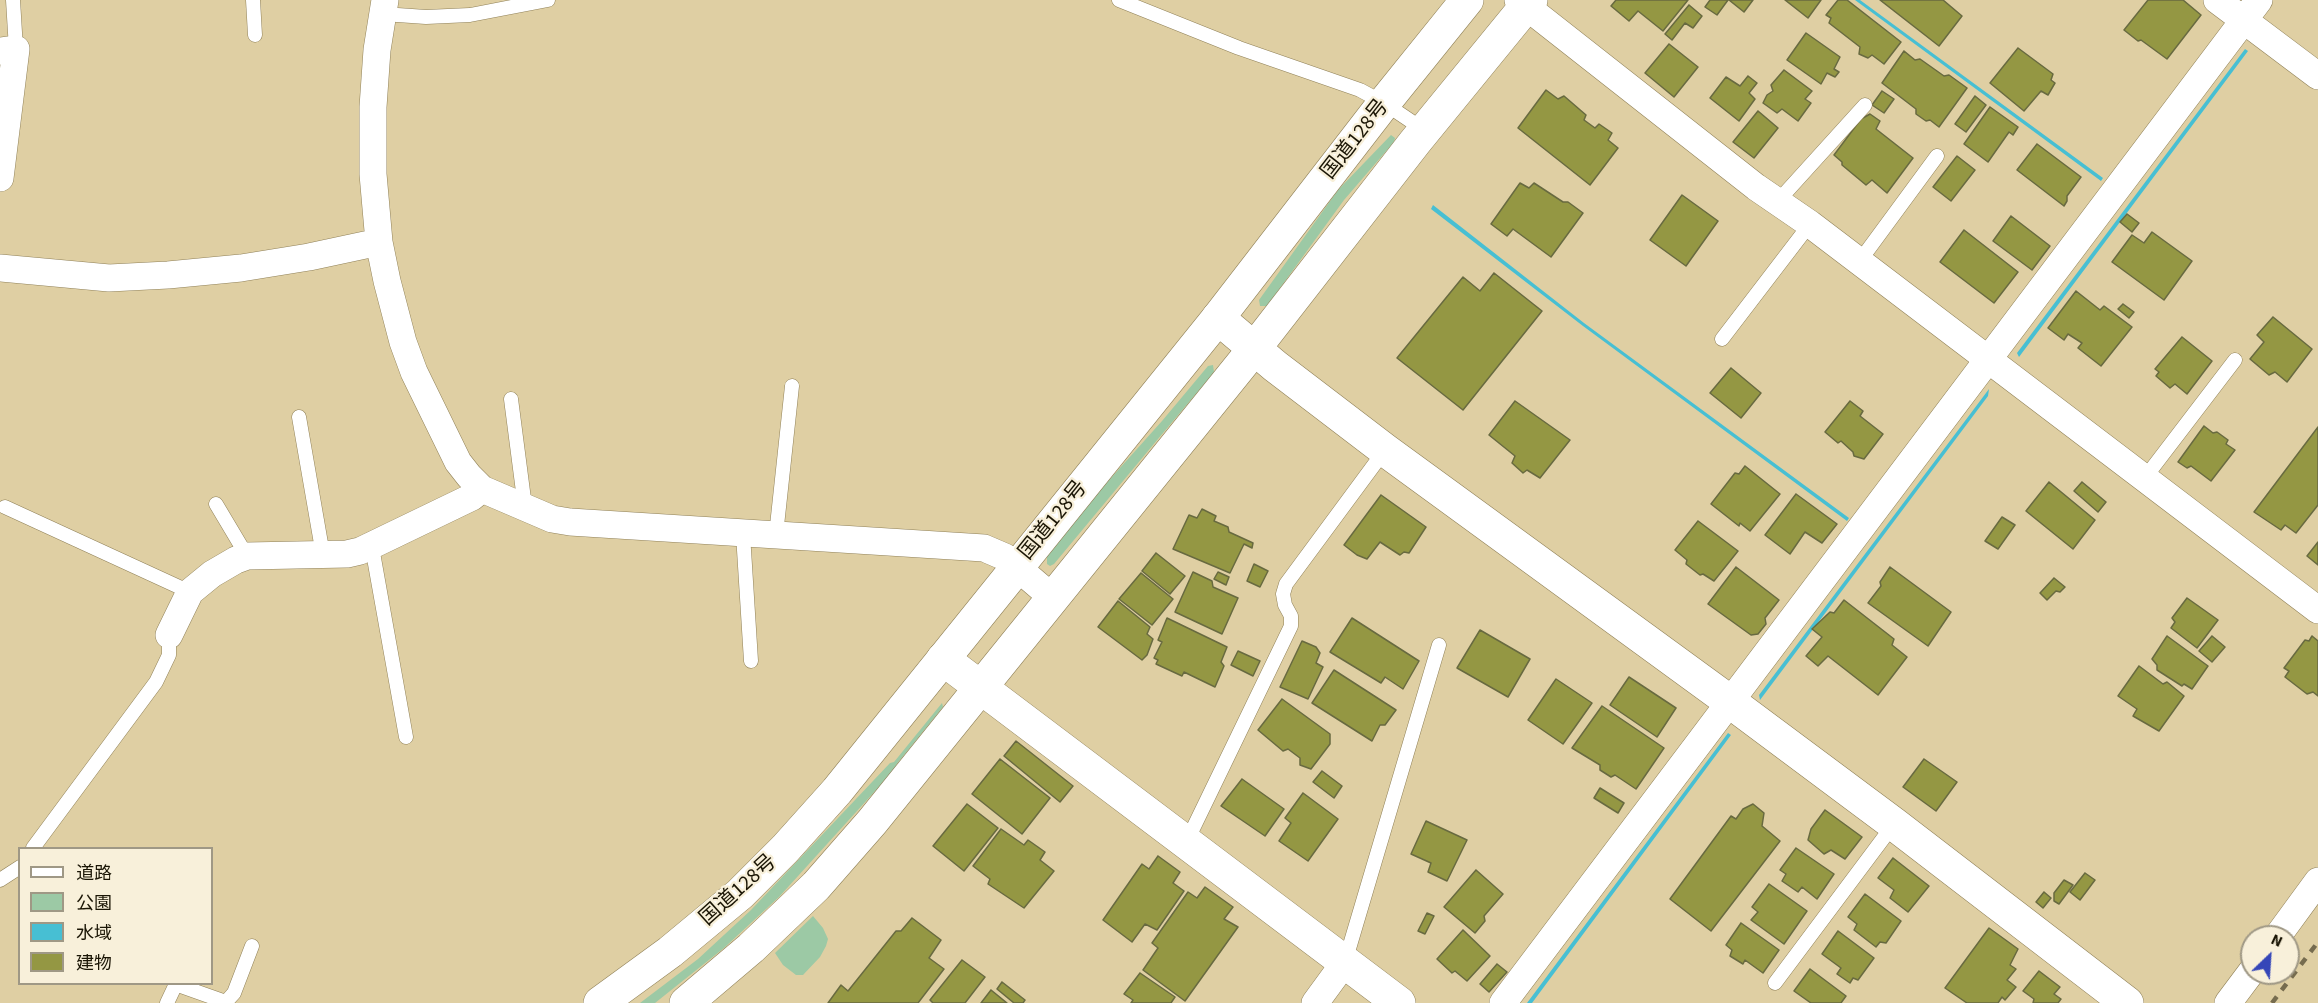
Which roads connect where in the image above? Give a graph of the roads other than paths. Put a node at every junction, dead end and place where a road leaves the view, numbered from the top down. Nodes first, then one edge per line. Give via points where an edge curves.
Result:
1 (13, 0) edge
2 (253, 0) edge
3 (548, 0) edge
4 (1119, 0) edge
5 (1467, 0) edge
6 (2217, 0) edge
7 (1525, 2) edge
8 (384, 7) edge
9 (2251, 10) edge
10 (255, 35) dead end
11 (8, 50) edge
12 (2318, 76) edge
13 (1384, 103) junction
14 (1865, 105) dead end
15 (1424, 130) junction
16 (1937, 156) dead end
17 (0, 178) edge
18 (1778, 201) junction
19 (1810, 224) junction
20 (379, 242) junction
21 (1859, 262) junction
22 (0, 268) edge
23 (1218, 318) junction
24 (1722, 339) dead end
25 (1254, 349) junction
26 (2235, 360) dead end
27 (1988, 361) junction
28 (792, 386) dead end
29 (511, 399) dead end
30 (299, 417) dead end
31 (1385, 450) junction
32 (2144, 479) junction
33 (482, 489) junction
34 (216, 504) dead end
35 (5, 507) dead end
36 (525, 507) junction
37 (743, 534) junction
38 (776, 535) junction
39 (372, 547) junction
40 (323, 555) junction
41 (248, 556) junction
42 (1017, 567) junction
43 (190, 592) junction
44 (1053, 598) junction
45 (2318, 610) edge
46 (169, 635) joint
47 (1439, 645) dead end
48 (943, 659) junction
49 (751, 662) dead end
50 (981, 687) junction
51 (1729, 701) junction
52 (406, 737) dead end
53 (1894, 824) junction
54 (1187, 841) junction
55 (34, 847) edge
56 (18, 868) edge
57 (0, 880) edge
58 (2318, 882) edge
59 (2286, 925) edge
60 (252, 946) dead end
61 (1345, 963) junction
62 (1775, 983) dead end
63 (176, 985) edge
64 (179, 985) edge
65 (2242, 985) edge
66 (167, 1003) edge
67 (600, 1003) edge
68 (686, 1003) edge
69 (1315, 1003) edge
70 (1400, 1003) edge
71 (1503, 1003) edge
72 (2127, 1003) edge
73 (2228, 1003) edge

1 - 11 lane
2 - 10 lane
3 - 8 lane via 470,15 426,17
4 - 13 lane via 1360,90
5 - 13 main road, 国道128号
6 - 9 street
7 - 15 main road
7 - 18 street via 1755,187
8 - 20 street via 373,107
9 - 12 street
9 - 27 street
11 - 17 street
13 - 15 lane
13 - 23 main road, 国道128号
14 - 18 lane
15 - 25 main road
16 - 21 lane
18 - 19 street
19 - 21 street
19 - 24 lane
20 - 22 street via 241,268 168,275 109,278
20 - 33 street via 394,314 414,372 458,462
21 - 27 street
23 - 25 main road
23 - 42 main road, 国道128号
25 - 31 main road
25 - 44 main road
26 - 32 lane
27 - 32 street
27 - 51 street
28 - 38 lane
29 - 36 lane
30 - 40 lane
31 - 51 main road
31 - 54 lane via 1286,584 1283,594 1292,626
32 - 45 street
33 - 36 street
33 - 39 street
34 - 41 lane
35 - 43 lane
36 - 37 street via 570,522
37 - 38 street
37 - 49 lane
38 - 42 street via 984,548
39 - 40 street
39 - 52 lane
40 - 41 street
41 - 43 street via 227,564
42 - 44 street
42 - 48 main road, 国道128号
43 - 46 street
44 - 50 main road
46 - 55 lane via 169,655 156,682
47 - 61 lane
48 - 50 main road
48 - 67 main road, 国道128号 via 785,849 740,894
50 - 54 main road
50 - 68 main road via 816,886
51 - 53 main road
51 - 71 street
53 - 62 lane
53 - 72 main road
54 - 61 main road
56 - 57 lane
58 - 59 street
60 - 64 lane via 234,993 226,1002
61 - 69 street
61 - 70 main road
63 - 66 lane
65 - 73 street

